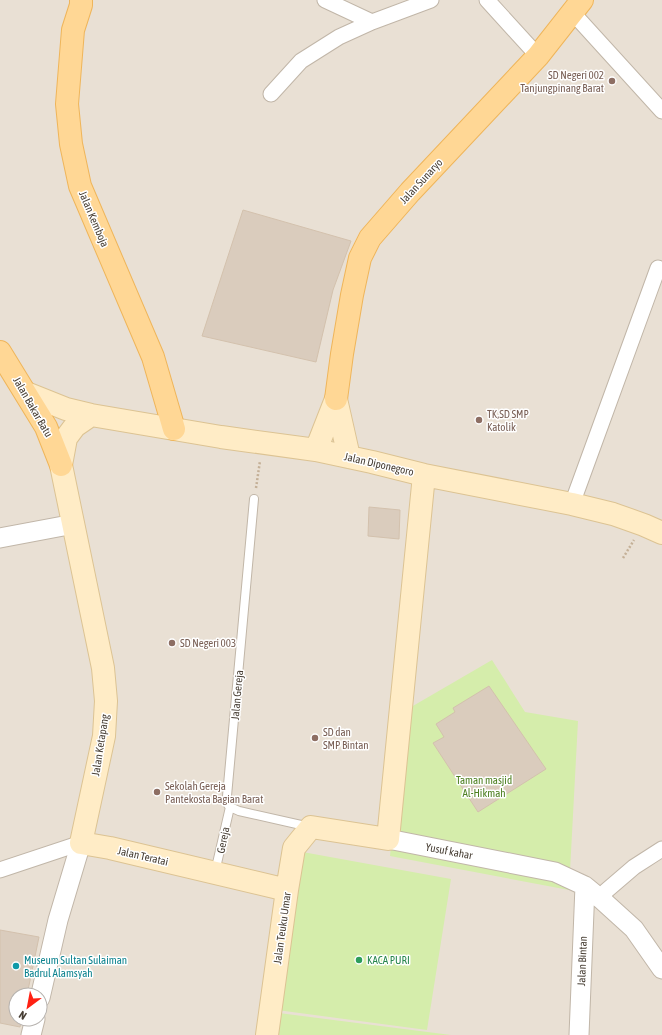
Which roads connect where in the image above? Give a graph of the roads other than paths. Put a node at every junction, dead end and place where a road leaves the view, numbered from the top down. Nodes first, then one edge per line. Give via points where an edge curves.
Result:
1 (81, 0) edge
2 (325, 0) edge
3 (431, 0) edge
4 (487, 0) edge
5 (577, 6) edge
6 (372, 22) junction
7 (538, 56) junction
8 (271, 94) dead end
9 (662, 111) edge
10 (658, 268) dead end
11 (0, 352) edge
12 (26, 393) junction
13 (336, 399) junction
14 (91, 415) junction
15 (174, 429) junction
16 (316, 450) junction
17 (348, 457) junction
18 (61, 465) junction
19 (424, 475) junction
20 (254, 498) road end
21 (572, 504) junction
22 (74, 524) junction
23 (662, 533) edge
24 (0, 538) edge
25 (230, 807) junction
26 (311, 827) junction
27 (388, 838) junction
28 (81, 843) junction
29 (662, 849) edge
30 (0, 870) edge
31 (215, 873) junction
32 (585, 886) junction
33 (288, 890) junction
34 (602, 900) junction
35 (662, 969) edge
36 (43, 987) edge
37 (268, 1035) edge
38 (579, 1035) edge

1 - 15 main road, Jalan Kemboja via 73,30 67,104 72,151 80,186 152,357
2 - 6 street
3 - 6 street
4 - 7 street
5 - 7 main road, Jalan Sunaryo
5 - 9 street
6 - 8 street via 339,37 301,61
7 - 13 main road, Jalan Sunaryo via 370,238 360,258 352,295
10 - 21 street
11 - 12 main road, Jalan Bakar Batu
12 - 14 main road, Jalan Diponegoro via 66,409
12 - 18 main road, Jalan Bakar Batu via 46,426
13 - 16 main road, Jalan Sunaryo
13 - 17 main road, Jalan Sunaryo
14 - 15 main road, Jalan Diponegoro
14 - 18 main road via 75,426 66,438
15 - 16 main road, Jalan Diponegoro
16 - 17 main road, Jalan Diponegoro
17 - 19 main road, Jalan Diponegoro
18 - 22 main road, Jalan Ketapang
19 - 21 main road, Jalan Diponegoro
19 - 27 main road
20 - 25 lane, Jalan Gereja via 227,796
21 - 23 main road, Jalan Diponegoro via 613,514
22 - 24 street
22 - 28 main road, Jalan Ketapang via 103,668 106,701 104,736
25 - 26 lane
25 - 31 lane, Gereja
26 - 27 main road, Yusuf kahar
26 - 33 main road, Jalan Teuku Umar via 294,848
27 - 32 street, Yusuf kahar via 555,872
28 - 30 street, Jalan Teratai
28 - 31 main road, Jalan Teratai
28 - 36 street, Jalan Ketapang via 58,920
29 - 34 street via 634,867 606,891
31 - 33 main road, Jalan Teratai
32 - 34 street, Yusuf kahar
32 - 38 street, Jalan Bintan
33 - 37 main road, Jalan Teuku Umar
34 - 35 street, Yusuf kahar via 634,929

